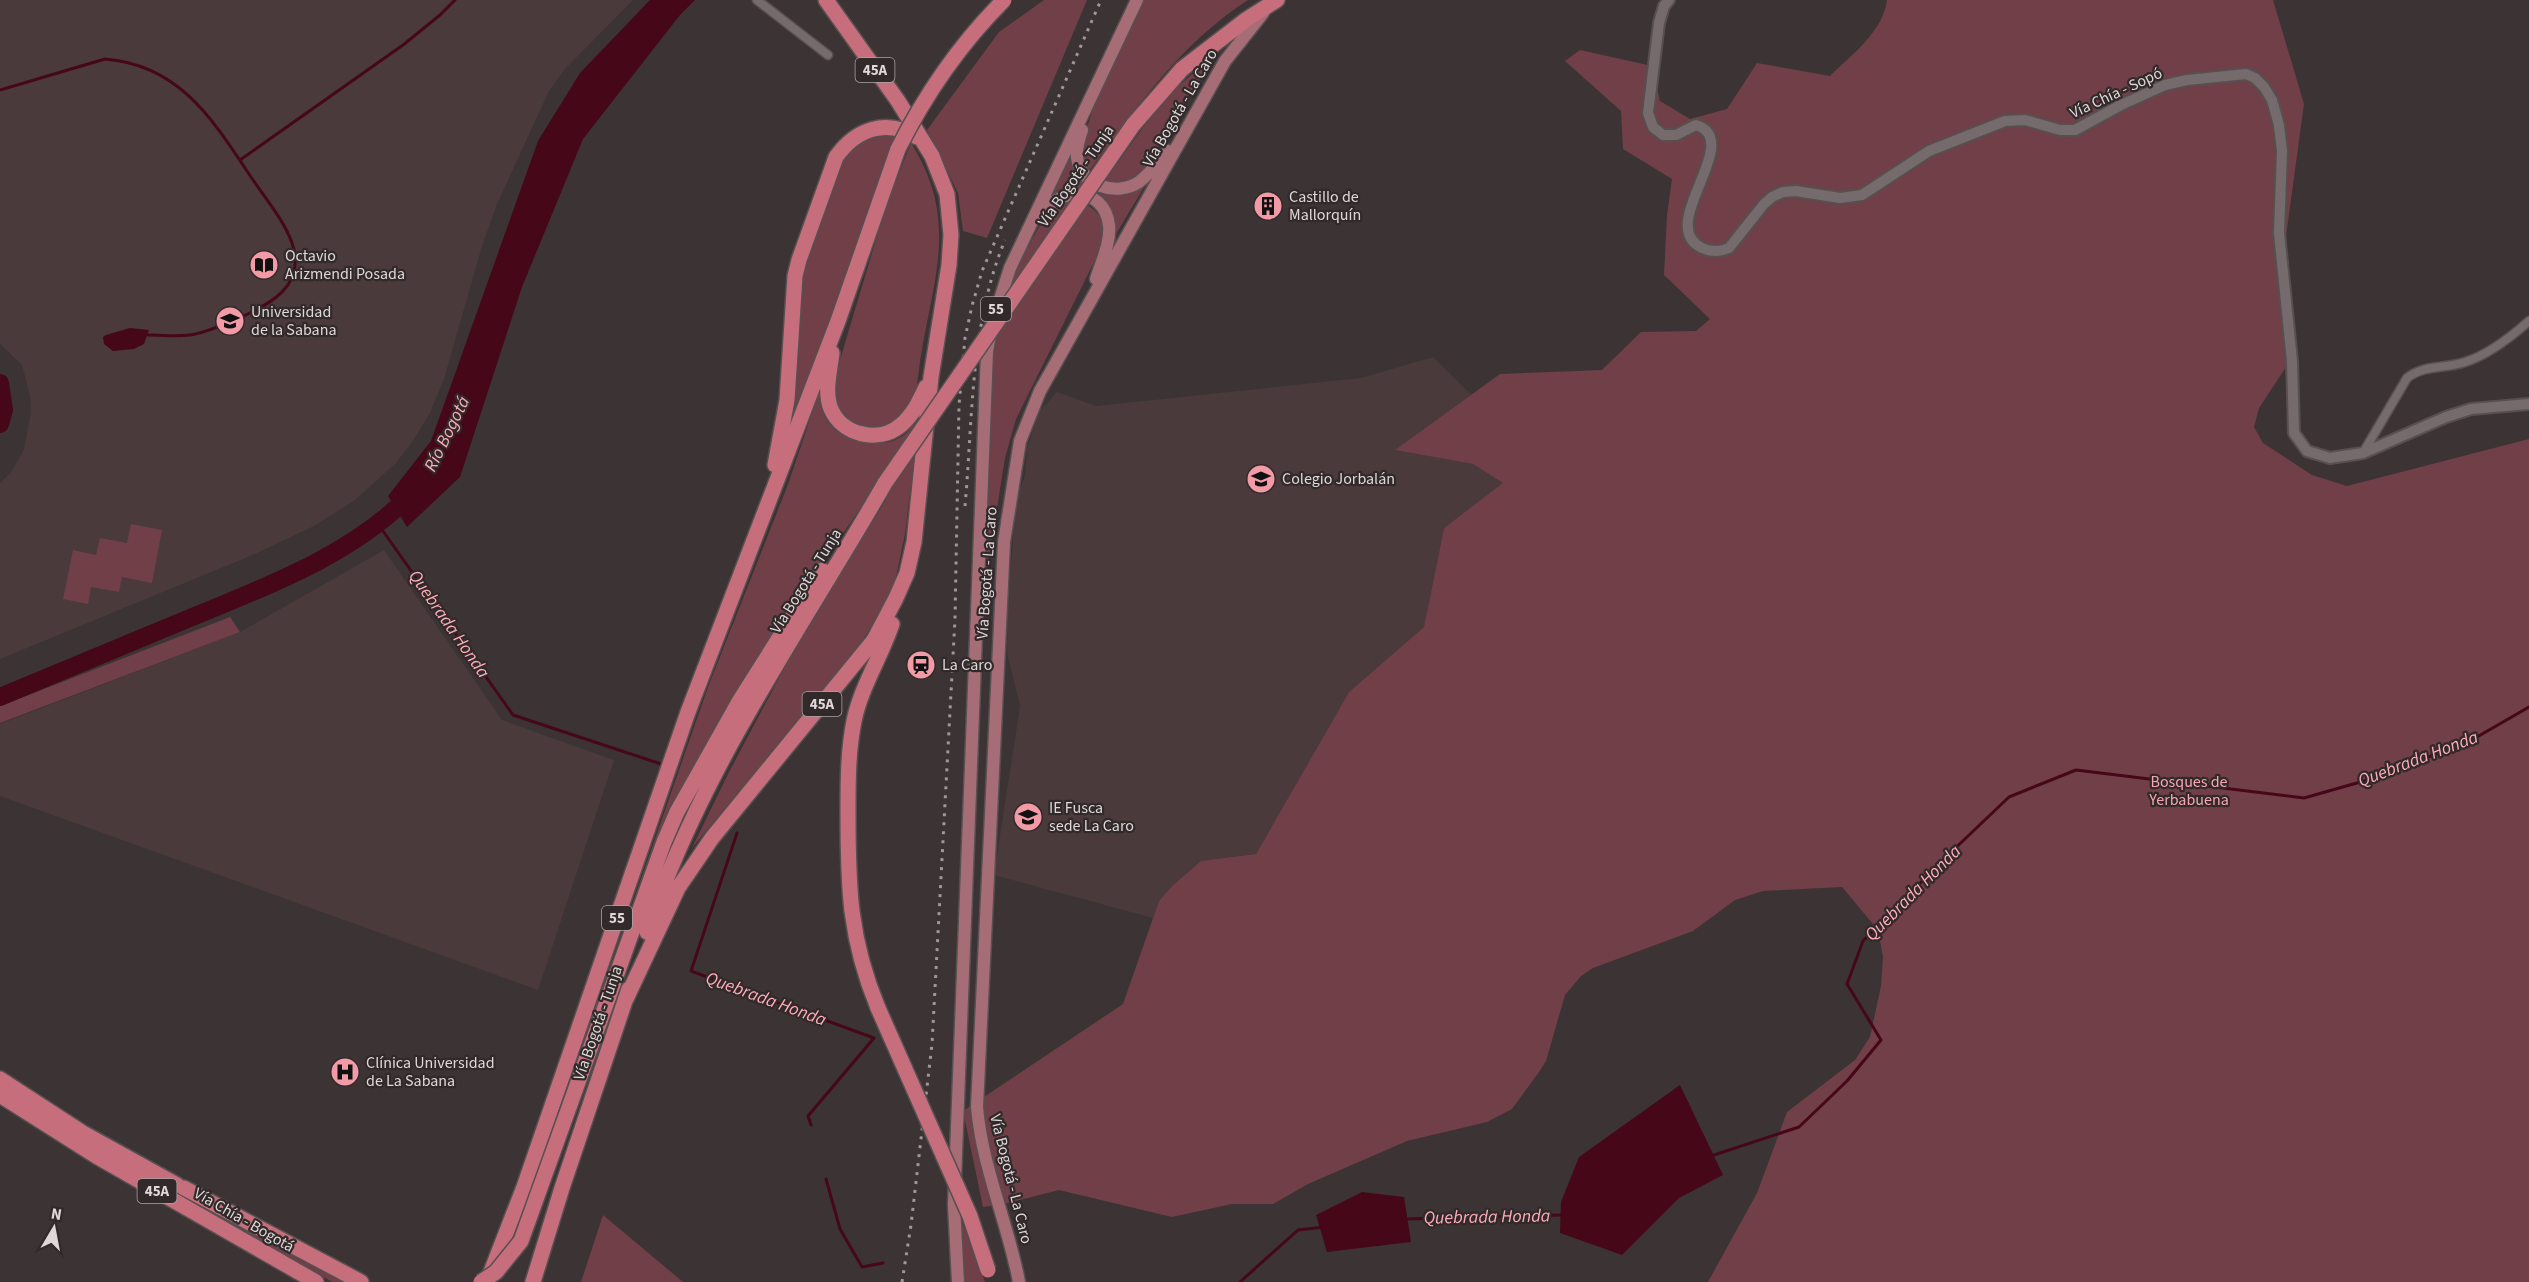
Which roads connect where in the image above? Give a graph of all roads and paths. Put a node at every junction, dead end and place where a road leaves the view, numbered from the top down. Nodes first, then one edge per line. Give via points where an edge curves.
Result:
1 (757, 0) edge
2 (826, 0) edge
3 (1004, 0) edge
4 (1137, 0) edge
5 (1669, 0) edge
6 (1274, 2) edge
7 (1115, 48) junction
8 (828, 55) dead end
9 (1187, 128) junction
10 (922, 141) junction
11 (1021, 242) junction
12 (1091, 298) junction
13 (838, 321) junction
14 (2529, 321) edge
15 (931, 377) junction
16 (2529, 404) edge
17 (2363, 453) junction
18 (885, 483) junction
19 (748, 554) junction
20 (907, 573) junction
21 (626, 999) junction
22 (0, 1078) edge
23 (0, 1095) edge
24 (990, 1276) edge
25 (316, 1282) edge
26 (361, 1282) edge
27 (481, 1282) edge
28 (487, 1282) edge
29 (533, 1282) edge
30 (958, 1282) edge
31 (1019, 1282) edge

1 - 8 street
2 - 10 highway, 45A
3 - 13 highway, Vía Bogotá - Tunja / 55, bridge via 956,52 898,149
4 - 7 main road, Vía Bogotá - La Caro / 55
5 - 17 street, Vía Chía - Sopó via 1659,23 1648,112 1653,127 1663,135 1676,135 1696,125 1710,137 1710,155 1690,206 1688,225 1697,245 1712,251 1729,248 1772,196 1796,191 1840,198 1862,195 1929,151 2005,121 2025,120 2075,130 2165,85 2237,73 2255,78 2272,100 2281,140 2278,224 2292,361 2294,433 2307,451 2330,458
6 - 9 main road, Vía Bogotá - La Caro / 55 via 1225,61
6 - 18 highway, Vía Bogotá - Tunja / 55, bridge via 1182,69 1133,125
7 - 9 main road via 1077,144 1080,169 1087,179 1118,189 1138,183
7 - 11 main road, Vía Bogotá - La Caro / 55
9 - 12 main road, Vía Bogotá - La Caro / 55
10 - 15 highway, 45A via 947,194 951,235
10 - 19 highway via 897,128 870,129 845,145 828,176 798,260 782,433
11 - 12 main road via 1042,211 1062,195 1087,196 1098,204 1109,225
11 - 30 main road, Vía Bogotá - La Caro / 55 via 1000,296 987,352 954,1205
12 - 31 main road, Vía Bogotá - La Caro / 55 via 1028,418 1013,475 1004,542 976,1107
13 - 15 highway via 828,396 830,408 845,427 871,435 886,434 900,427
13 - 19 highway, Vía Bogotá - Tunja / 55
14 - 17 street via 2516,333 2464,363 2417,370 2407,378
15 - 20 highway, 45A
16 - 17 street, Vía Chía - Sopó via 2471,409
18 - 21 highway, Vía Bogotá - Tunja / 55 via 790,640 702,798 658,899
18 - 27 highway, 55, bridge via 802,600 692,784 664,842 521,1240 496,1272
19 - 28 highway, Vía Bogotá - Tunja / 55 via 688,712 528,1176
20 - 21 highway, 45A via 887,619 861,657 688,872
20 - 24 highway, bridge via 891,629 854,721 848,846 852,927 866,979 970,1216
21 - 29 highway, Vía Bogotá - Tunja / 55
22 - 26 highway via 58,1116 243,1221
23 - 25 highway, Vía Chía - Bogotá / 45A via 96,1156

